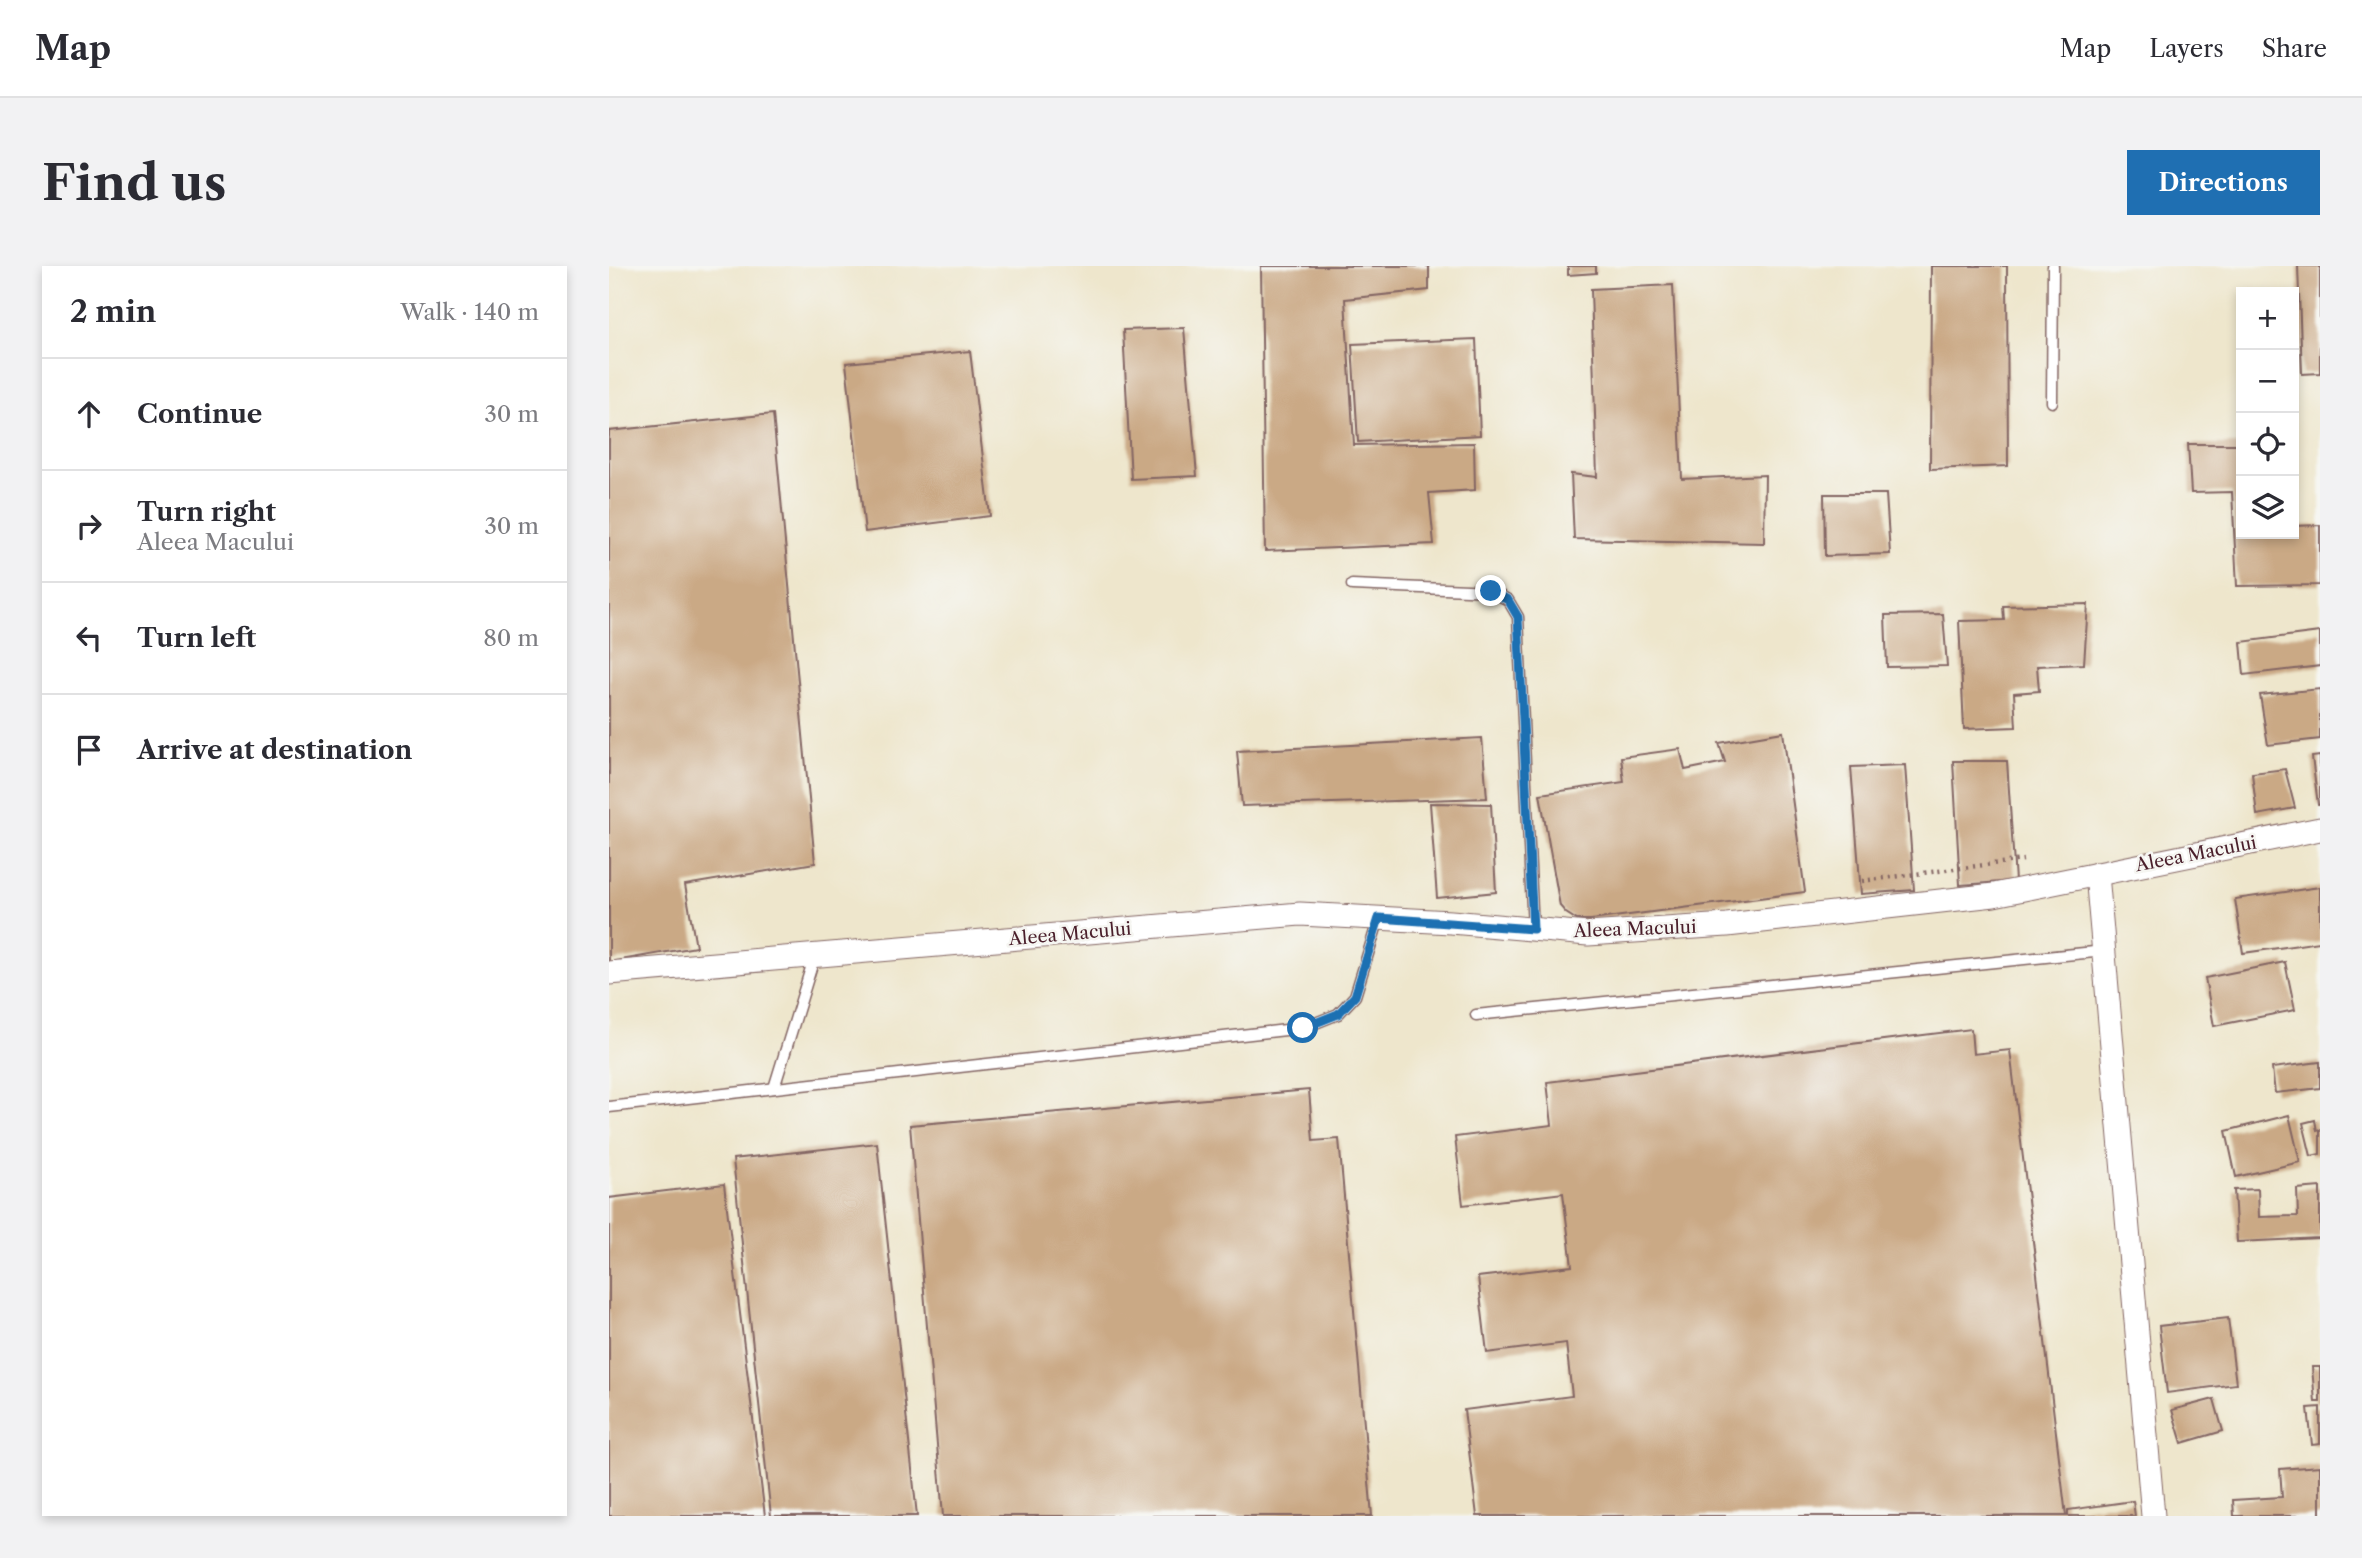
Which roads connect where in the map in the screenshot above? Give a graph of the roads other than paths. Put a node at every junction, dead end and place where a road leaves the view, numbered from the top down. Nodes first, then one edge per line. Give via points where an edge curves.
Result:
1 (2053, 266) edge
2 (2052, 402) dead end
3 (1352, 585) dead end
4 (2320, 829) edge
5 (2097, 874) junction
6 (1379, 918) junction
7 (1533, 929) junction
8 (2104, 951) junction
9 (815, 955) junction
10 (609, 973) edge
11 (1476, 1015) dead end
12 (774, 1088) junction
13 (609, 1107) edge
14 (2153, 1516) edge

1 - 2 lane
3 - 7 lane via 1491,591 1508,600 1518,617
4 - 5 street, Aleea Macului
5 - 7 street, Aleea Macului via 1994,895 1727,925 1588,934
5 - 8 street
6 - 7 street, Aleea Macului
6 - 9 street, Aleea Macului via 1300,914
6 - 12 lane via 1355,996 1338,1014 1303,1028
8 - 11 lane
8 - 14 street
9 - 10 street, Aleea Macului
9 - 12 lane
12 - 13 lane

